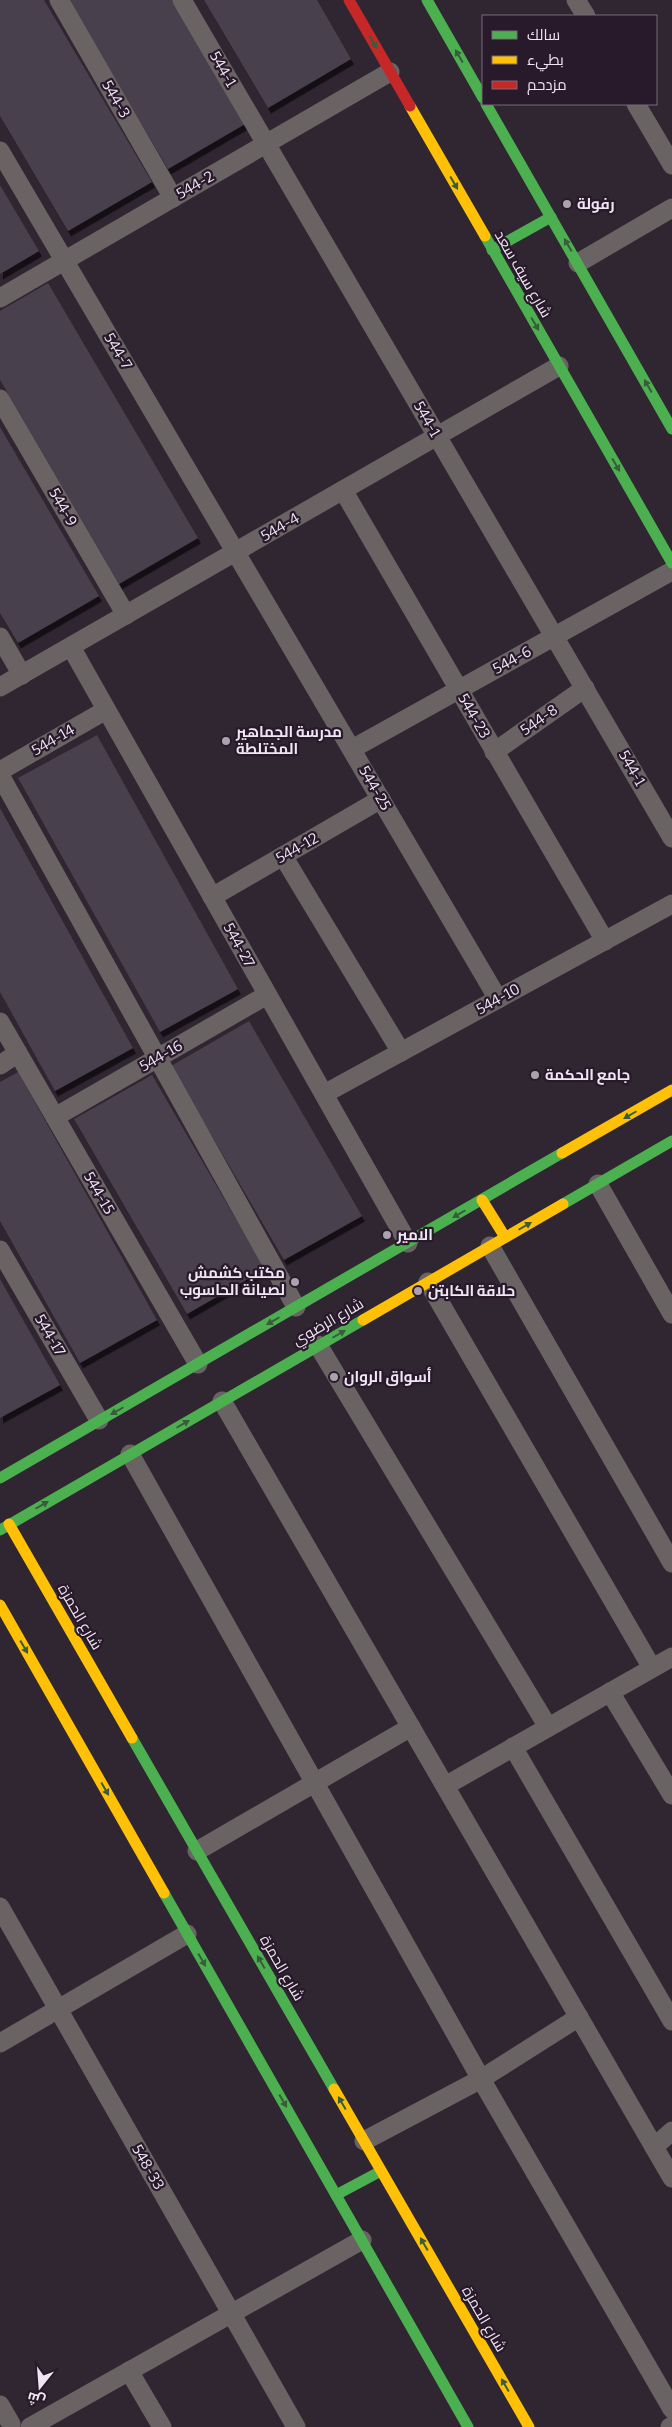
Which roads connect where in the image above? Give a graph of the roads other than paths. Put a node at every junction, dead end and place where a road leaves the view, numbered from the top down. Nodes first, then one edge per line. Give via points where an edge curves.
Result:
1 (59, 0) edge
2 (182, 0) edge
3 (348, 0) edge
4 (427, 0) edge
5 (576, 0) edge
6 (585, 15) edge
7 (390, 72) junction
8 (482, 96) edge
9 (487, 105) edge
10 (637, 105) edge
11 (266, 143) junction
12 (0, 151) edge
13 (672, 165) edge
14 (173, 198) junction
15 (672, 208) edge
16 (551, 217) junction
17 (492, 250) junction
18 (65, 261) junction
19 (578, 263) junction
20 (0, 298) edge
21 (559, 366) junction
22 (0, 399) edge
23 (672, 429) edge
24 (438, 436) junction
25 (343, 490) junction
26 (236, 552) junction
27 (672, 563) edge
28 (672, 571) edge
29 (126, 615) junction
30 (554, 636) junction
31 (0, 637) edge
32 (71, 647) junction
33 (22, 674) junction
34 (0, 687) edge
35 (585, 688) junction
36 (458, 690) junction
37 (106, 710) junction
38 (352, 749) junction
39 (494, 752) junction
40 (0, 771) edge
41 (0, 776) edge
42 (381, 799) junction
43 (672, 838) edge
44 (283, 856) junction
45 (212, 897) junction
46 (672, 904) edge
47 (605, 941) junction
48 (267, 995) junction
49 (498, 999) junction
50 (0, 1022) edge
51 (401, 1052) junction
52 (18, 1053) junction
53 (157, 1058) junction
54 (0, 1065) edge
55 (672, 1090) edge
56 (324, 1094) junction
57 (55, 1117) junction
58 (672, 1141) edge
59 (598, 1184) junction
60 (482, 1200) junction
61 (498, 1242) junction
62 (408, 1243) junction
63 (0, 1250) edge
64 (428, 1282) junction
65 (296, 1308) junction
66 (672, 1314) edge
67 (318, 1345) junction
68 (198, 1364) junction
69 (222, 1401) junction
70 (99, 1420) junction
71 (130, 1454) junction
72 (0, 1478) edge
73 (5, 1527) edge
74 (672, 1563) edge
75 (0, 1605) edge
76 (672, 1657) edge
77 (652, 1668) junction
78 (610, 1692) junction
79 (411, 1727) junction
80 (548, 1727) junction
81 (513, 1747) junction
82 (315, 1782) junction
83 (445, 1786) junction
84 (672, 1795) edge
85 (197, 1851) junction
86 (0, 1907) edge
87 (188, 1934) junction
88 (58, 2009) junction
89 (579, 2017) junction
90 (672, 2022) edge
91 (0, 2043) edge
92 (481, 2079) junction
93 (672, 2131) edge
94 (364, 2141) junction
95 (654, 2147) junction
96 (381, 2171) junction
97 (672, 2178) edge
98 (336, 2195) junction
99 (362, 2240) junction
100 (232, 2314) junction
101 (130, 2371) junction
102 (0, 2405) edge
103 (672, 2409) edge
104 (13, 2426) edge
105 (30, 2427) edge
106 (162, 2427) edge
107 (296, 2427) edge
108 (468, 2427) edge
109 (529, 2427) edge

1 - 14 street, 544-3
2 - 11 street, 544-1
3 -> 7 street, شارع سيف سعد
8 -> 4 street
5 - 6 street
7 - 11 street, 544-2
7 -> 17 street, شارع سيف سعد
9 - 16 street
10 - 13 street
11 - 14 street, 544-2
11 - 24 street, 544-1
12 - 18 street, 544-7
14 - 18 street, 544-2
15 - 19 street
16 - 17 street
19 -> 16 street
17 -> 21 street, شارع سيف سعد
18 - 20 street, 544-2
18 - 26 street, 544-7
23 -> 19 street
21 - 24 street, 544-4
21 -> 27 street, شارع سيف سعد
22 - 29 street, 544-9
24 - 25 street, 544-4
24 - 30 street, 544-1
25 - 26 street, 544-4
25 - 36 street, 544-23
26 - 29 street, 544-4
26 - 38 street, 544-25
28 - 30 street, 544-6
29 - 32 street, 544-4
30 - 35 street, 544-1
30 - 36 street, 544-6
31 - 33 street
32 - 33 street, 544-4
32 - 37 street, 544-27
33 - 34 street, 544-4
35 - 39 street, 544-8
35 - 43 street, 544-1
36 - 38 street, 544-6
36 - 39 street, 544-23
37 - 40 street, 544-14
37 - 45 street, 544-27
38 - 42 street, 544-25
39 - 47 street, 544-23
41 - 53 street
42 - 44 street, 544-12
42 - 49 street, 544-25
44 - 45 street, 544-12
44 - 51 street
45 - 48 street, 544-27
46 - 47 street, 544-10
47 - 49 street, 544-10
48 - 53 street, 544-16
48 - 56 street, 544-27
49 - 51 street, 544-10
50 - 52 street, 544-15
51 - 56 street, 544-10
52 - 54 street
52 - 57 street, 544-15
53 - 57 street, 544-16
53 - 65 street
55 -> 60 street, شارع الرضوي
56 - 62 street, 544-27
57 - 68 street, 544-15
58 - 59 street, شارع الرضوي
61 -> 59 street, شارع الرضوي
59 - 66 street
60 - 61 street
60 -> 62 street, شارع الرضوي
61 - 64 street, شارع الرضوي
61 - 74 street
62 - 65 street, شارع الرضوي
63 - 70 street, 544-17
67 -> 64 street, شارع الرضوي
64 - 77 street
65 -> 68 street, شارع الرضوي
67 - 69 street, شارع الرضوي
67 - 80 street
68 -> 70 street, شارع الرضوي
71 -> 69 street, شارع الرضوي
69 - 79 street
70 - 72 street, شارع الرضوي
73 -> 71 street, شارع الرضوي
71 - 82 street
73 - 85 street, شارع الحمزة
75 -> 87 street
76 - 77 street
77 - 78 street
78 - 80 street
78 - 84 street
79 - 82 street
79 - 83 street
80 - 81 street
81 - 83 street
81 - 90 street
82 - 85 street
82 - 92 street
83 - 89 street
94 -> 85 street, شارع الحمزة
86 - 88 street, 548-33
87 - 88 street
87 -> 98 street
88 - 91 street
88 - 100 street, 548-33
89 - 92 street
89 - 95 street
92 - 94 street
92 - 103 street
93 - 95 street
94 - 96 street, شارع الحمزة
95 - 97 street
96 - 98 street
109 -> 96 street, شارع الحمزة
98 - 99 street
99 - 100 street
99 - 108 street
100 - 101 street
100 - 107 street, 548-33
101 - 105 street
101 - 106 street
102 - 104 street

